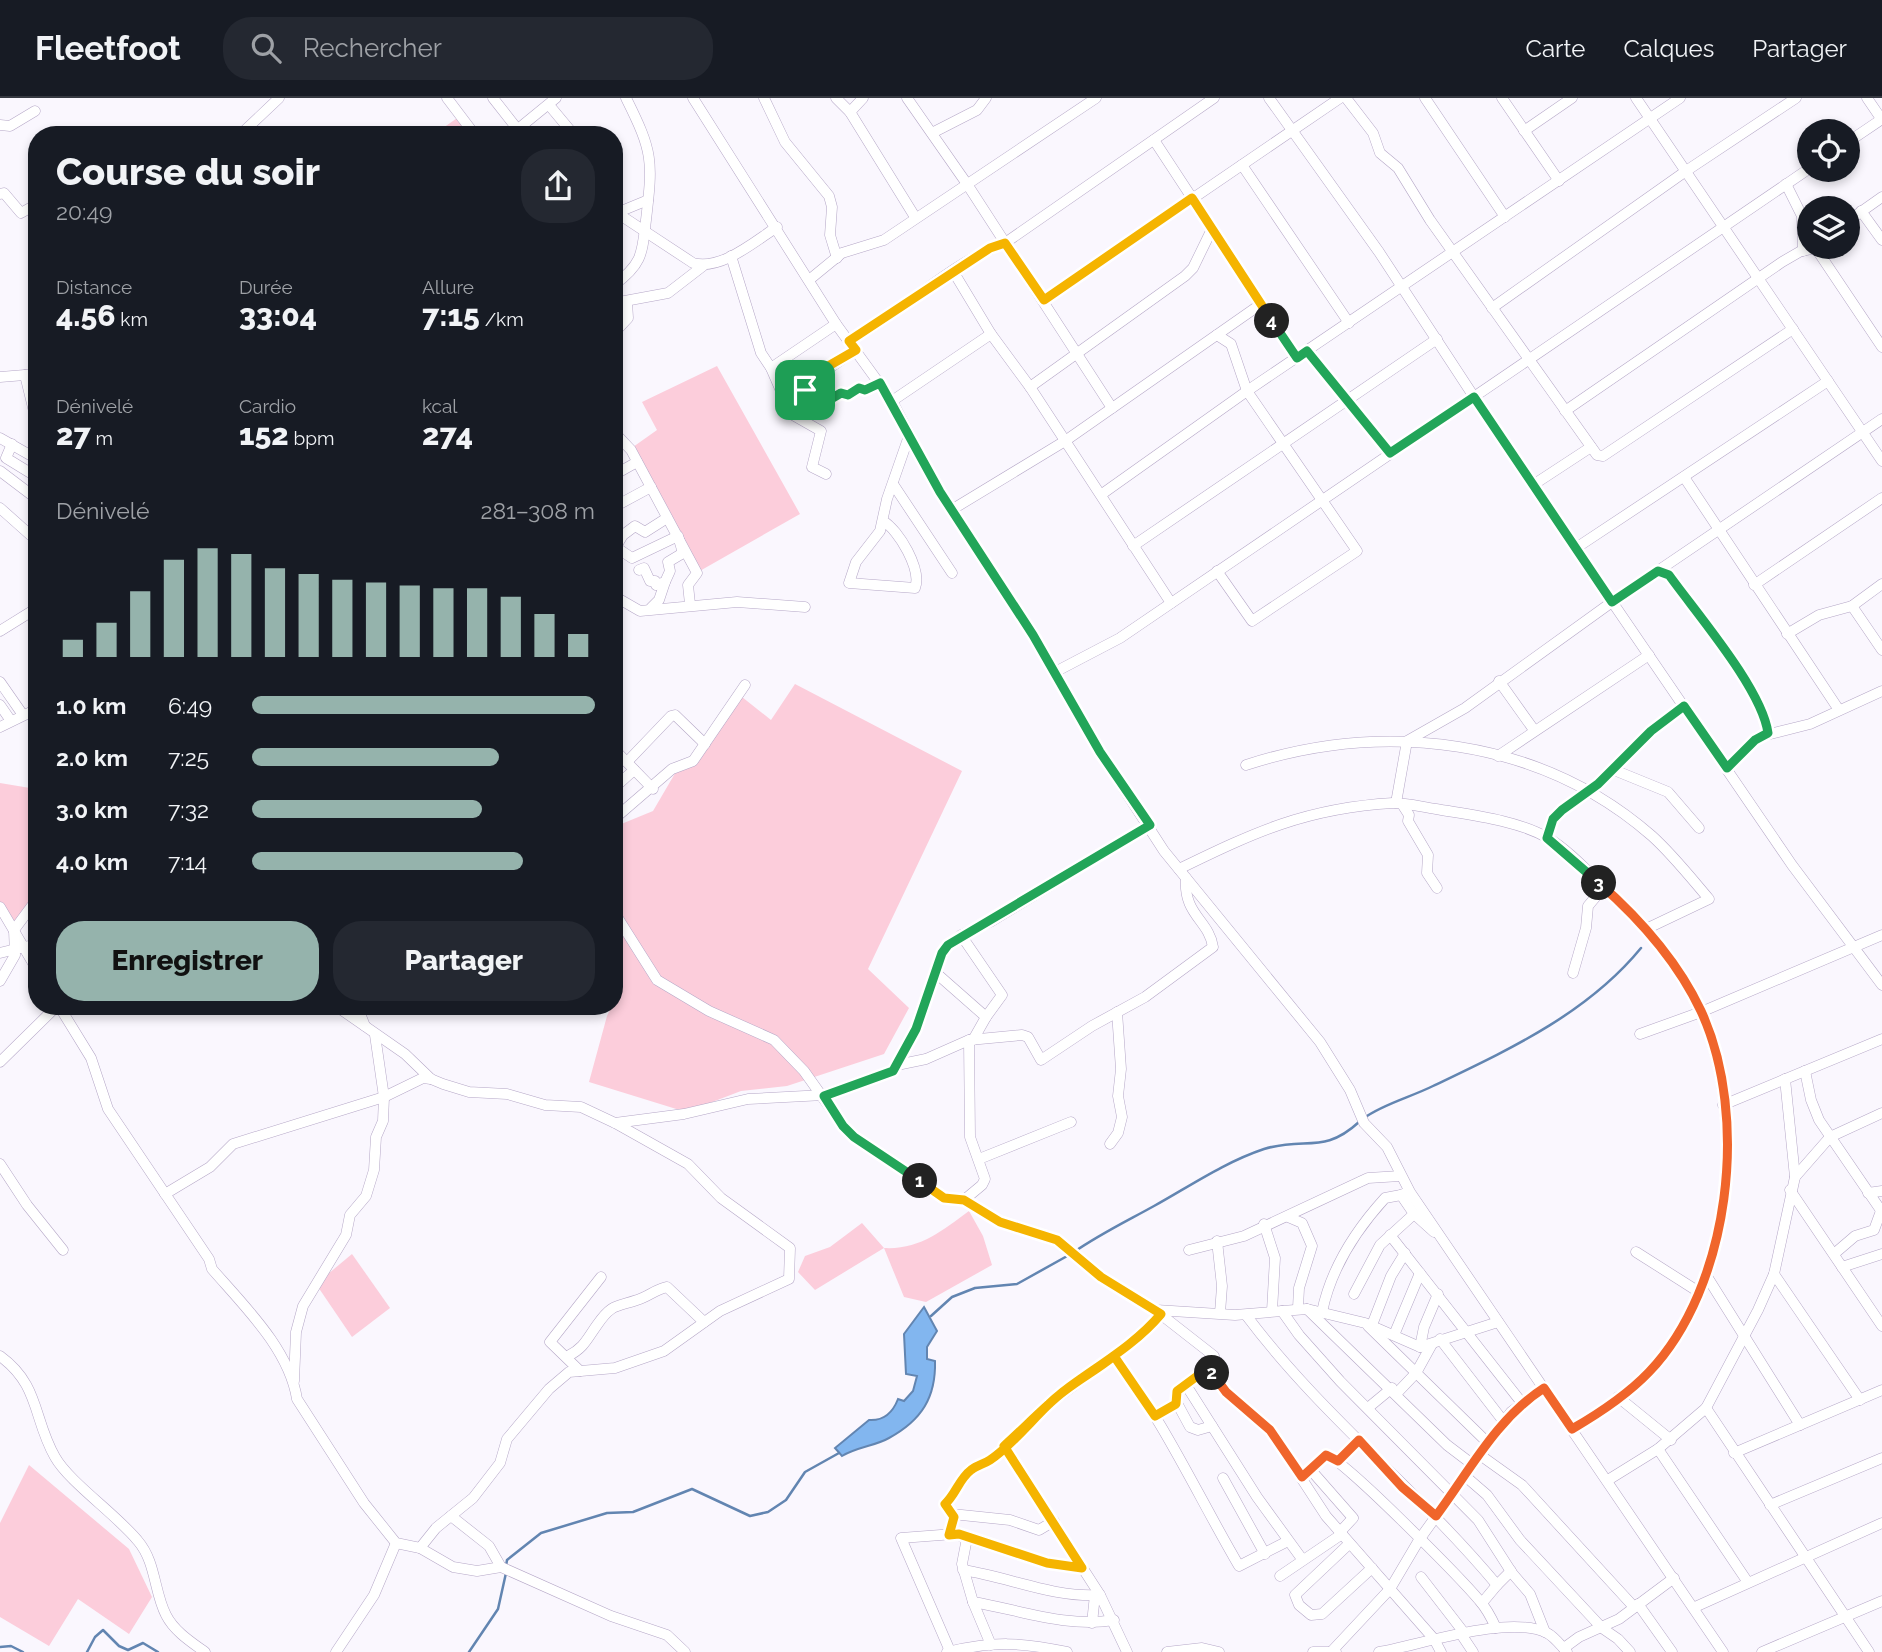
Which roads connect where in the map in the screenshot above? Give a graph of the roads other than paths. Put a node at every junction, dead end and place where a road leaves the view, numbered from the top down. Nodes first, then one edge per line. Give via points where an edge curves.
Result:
1 (279, 98) edge
2 (494, 98) edge
3 (626, 98) edge
4 (693, 98) edge
5 (764, 98) edge
6 (836, 98) edge
7 (863, 98) edge
8 (907, 98) edge
9 (986, 98) edge
10 (1096, 98) edge
11 (1214, 98) edge
12 (1269, 98) edge
13 (1340, 98) edge
14 (1346, 98) edge
15 (1425, 98) edge
16 (1502, 98) edge
17 (1572, 98) edge
18 (1636, 98) edge
19 (1680, 98) edge
20 (1867, 98) edge
21 (453, 100) edge
22 (1791, 100) edge
23 (552, 102) edge
24 (1200, 102) edge
25 (35, 111) dead end
26 (850, 112) junction
27 (1650, 119) junction
28 (1882, 119) edge
29 (0, 125) edge
30 (249, 126) edge
31 (469, 126) edge
32 (515, 126) edge
33 (526, 126) edge
34 (568, 126) edge
35 (1291, 130) junction
36 (1524, 131) junction
37 (932, 133) junction
38 (1860, 134) edge
39 (1154, 140) junction
40 (1242, 165) junction
41 (1686, 171) junction
42 (1797, 177) edge
43 (1559, 181) junction
44 (967, 184) junction
45 (1786, 184) junction
46 (0, 194) edge
47 (1882, 197) edge
48 (1192, 198) junction
49 (648, 200) junction
50 (1797, 206) edge
51 (28, 209) edge
52 (623, 210) edge
53 (1861, 211) joint
54 (915, 217) junction
55 (1505, 217) junction
56 (623, 218) edge
57 (777, 227) junction
58 (1724, 228) junction
59 (1212, 229) junction
60 (645, 232) junction
61 (1882, 240) edge
62 (1005, 243) junction
63 (1453, 253) junction
64 (1797, 255) edge
65 (731, 256) junction
66 (837, 258) junction
67 (1827, 259) edge
68 (703, 266) junction
69 (953, 271) junction
70 (623, 277) edge
71 (1758, 278) junction
72 (809, 280) junction
73 (1402, 288) junction
74 (1044, 300) junction
75 (623, 302) edge
76 (627, 302) junction
77 (1261, 304) junction
78 (1492, 308) junction
79 (623, 323) edge
80 (1349, 323) junction
81 (836, 324) junction
82 (1793, 329) junction
83 (991, 334) junction
84 (1217, 335) junction
85 (1437, 340) junction
86 (852, 346) junction
87 (1882, 347) edge
88 (1307, 351) junction
89 (1078, 354) junction
90 (1297, 358) junction
91 (1528, 358) junction
92 (771, 368) junction
93 (25, 375) junction
94 (28, 375) edge
95 (0, 377) edge
96 (1828, 381) junction
97 (799, 383) junction
98 (880, 383) junction
99 (28, 387) edge
100 (1030, 387) junction
101 (781, 391) junction
102 (1247, 391) junction
103 (1474, 397) junction
104 (1346, 400) junction
105 (892, 401) junction
106 (1112, 408) junction
107 (1565, 411) junction
108 (1882, 419) edge
109 (1863, 432) junction
110 (909, 436) junction
111 (1065, 441) junction
112 (4, 442) edge
113 (1281, 444) junction
114 (623, 446) edge
115 (1591, 447) junction
116 (1390, 453) junction
117 (28, 454) edge
118 (1882, 461) edge
119 (637, 462) junction
120 (623, 470) edge
121 (0, 471) edge
122 (28, 471) edge
123 (826, 474) dead end
124 (1684, 477) junction
125 (893, 484) junction
126 (1533, 485) junction
127 (651, 487) junction
128 (28, 492) edge
129 (1102, 494) junction
130 (1882, 498) edge
131 (1321, 500) junction
132 (623, 502) edge
133 (0, 508) edge
134 (953, 509) junction
135 (667, 518) junction
136 (883, 521) junction
137 (1720, 529) junction
138 (28, 533) edge
139 (623, 535) edge
140 (678, 536) junction
141 (1133, 547) junction
142 (1576, 548) junction
143 (623, 553) edge
144 (639, 570) dead end
145 (1217, 571) junction
146 (1658, 571) junction
147 (952, 573) dead end
148 (665, 582) junction
149 (1882, 583) edge
150 (1754, 585) junction
151 (623, 602) edge
152 (1612, 602) junction
153 (1171, 603) junction
154 (690, 604) junction
155 (1852, 606) junction
156 (805, 607) dead end
157 (651, 608) junction
158 (28, 614) edge
159 (0, 631) edge
160 (1787, 634) junction
161 (1882, 650) edge
162 (1649, 655) junction
163 (1055, 672) junction
164 (1499, 681) junction
165 (0, 682) edge
166 (745, 685) dead end
167 (1882, 691) edge
168 (0, 705) edge
169 (1684, 706) junction
170 (1839, 710) junction
171 (28, 713) edge
172 (23, 715) junction
173 (11, 721) junction
174 (0, 727) edge
175 (1534, 730) junction
176 (1768, 733) junction
177 (1407, 741) junction
178 (705, 744) junction
179 (1498, 756) junction
180 (623, 759) edge
181 (1246, 765) dead end
182 (631, 766) junction
183 (1727, 768) junction
184 (1614, 770) junction
185 (623, 776) edge
186 (653, 789) junction
187 (1587, 793) junction
188 (1399, 803) junction
189 (623, 812) edge
190 (1150, 825) junction
191 (1699, 828) dead end
192 (1547, 838) junction
193 (1182, 874) junction
194 (1604, 887) junction
195 (1437, 888) dead end
196 (0, 909) edge
197 (28, 911) edge
198 (623, 926) edge
199 (1646, 929) junction
200 (14, 930) junction
201 (961, 935) junction
202 (1882, 935) edge
203 (28, 947) edge
204 (1855, 947) junction
205 (20, 949) junction
206 (0, 953) edge
207 (28, 959) edge
208 (936, 972) junction
209 (1573, 973) dead end
210 (0, 981) edge
211 (1882, 985) edge
212 (1117, 1012) junction
213 (1701, 1012) junction
214 (49, 1015) edge
215 (64, 1015) edge
216 (348, 1015) edge
217 (362, 1015) edge
218 (986, 1017) junction
219 (371, 1032) junction
220 (1640, 1034) dead end
221 (1882, 1038) edge
222 (971, 1040) junction
223 (0, 1062) edge
224 (897, 1065) junction
225 (1805, 1070) junction
226 (431, 1079) junction
227 (1785, 1079) junction
228 (824, 1096) junction
229 (384, 1097) junction
230 (1723, 1105) junction
231 (1882, 1113) edge
232 (1071, 1122) dead end
233 (615, 1123) junction
234 (1830, 1137) junction
235 (1110, 1144) dead end
236 (979, 1158) junction
237 (0, 1164) edge
238 (1400, 1176) junction
239 (1795, 1177) junction
240 (1790, 1191) junction
241 (1882, 1191) edge
242 (1868, 1193) junction
243 (165, 1194) junction
244 (1406, 1194) junction
245 (964, 1200) junction
246 (1882, 1212) edge
247 (1414, 1214) junction
248 (1288, 1217) junction
249 (1264, 1224) junction
250 (1390, 1235) junction
251 (1441, 1237) junction
252 (1217, 1241) junction
253 (63, 1250) dead end
254 (1189, 1250) dead end
255 (1405, 1252) junction
256 (1636, 1252) dead end
257 (1833, 1254) junction
258 (1882, 1254) edge
259 (1843, 1267) junction
260 (1420, 1273) junction
261 (1774, 1274) junction
262 (1706, 1275) junction
263 (601, 1277) dead end
264 (1699, 1292) junction
265 (1354, 1294) dead end
266 (1438, 1294) junction
267 (1302, 1309) junction
268 (1277, 1311) junction
269 (1158, 1312) junction
270 (1322, 1312) junction
271 (1878, 1312) edge
272 (1220, 1313) junction
273 (1246, 1315) junction
274 (704, 1322) junction
275 (1498, 1322) junction
276 (1369, 1324) junction
277 (1882, 1326) edge
278 (1467, 1332) junction
279 (1394, 1335) junction
280 (1746, 1336) junction
281 (1436, 1341) junction
282 (1420, 1347) junction
283 (0, 1356) edge
284 (568, 1356) junction
285 (1114, 1356) junction
286 (1208, 1368) junction
287 (580, 1371) junction
288 (1416, 1373) junction
289 (294, 1381) junction
290 (1186, 1385) junction
291 (1544, 1388) junction
292 (1394, 1390) junction
293 (1882, 1390) edge
294 (1618, 1396) junction
295 (1860, 1400) junction
296 (1522, 1402) junction
297 (1177, 1403) junction
298 (1369, 1407) junction
299 (1706, 1408) junction
300 (1155, 1416) junction
301 (1504, 1423) junction
302 (1800, 1425) junction
303 (1212, 1426) junction
304 (1572, 1429) junction
305 (1359, 1440) junction
306 (1671, 1440) junction
307 (1488, 1443) junction
308 (1004, 1446) junction
309 (1658, 1449) junction
310 (1734, 1453) junction
311 (1480, 1455) junction
312 (1882, 1458) edge
313 (1338, 1461) junction
314 (1472, 1464) junction
315 (1306, 1473) junction
316 (1465, 1476) junction
317 (1223, 1478) dead end
318 (1608, 1480) junction
319 (1454, 1492) junction
320 (1770, 1505) junction
321 (952, 1514) junction
322 (451, 1516) junction
323 (1436, 1516) junction
324 (1054, 1521) junction
325 (1882, 1523) edge
326 (1341, 1533) junction
327 (949, 1535) junction
328 (967, 1538) junction
329 (1419, 1540) junction
330 (1288, 1541) junction
331 (396, 1543) junction
332 (1349, 1544) junction
333 (420, 1548) junction
334 (1265, 1554) junction
335 (1805, 1556) junction
336 (1303, 1559) junction
337 (501, 1567) junction
338 (1082, 1568) junction
339 (1371, 1569) junction
340 (963, 1570) junction
341 (1511, 1571) junction
342 (1280, 1576) dead end
343 (1421, 1577) dead end
344 (1674, 1578) junction
345 (1747, 1581) junction
346 (1497, 1585) junction
347 (1390, 1590) junction
348 (1098, 1595) junction
349 (1882, 1601) edge
350 (973, 1602) junction
351 (1482, 1603) junction
352 (1636, 1605) junction
353 (1695, 1606) junction
354 (1847, 1616) junction
355 (1114, 1620) junction
356 (1092, 1623) junction
357 (1496, 1628) junction
358 (1602, 1628) junction
359 (1545, 1632) junction
360 (1463, 1634) junction
361 (1434, 1639) junction
362 (998, 1647) edge
363 (1202, 1650) edge
364 (1565, 1650) edge
365 (1334, 1651) edge
366 (205, 1652) edge
367 (336, 1652) edge
368 (685, 1652) edge
369 (949, 1652) edge
370 (1067, 1652) edge
371 (1127, 1652) edge
372 (1167, 1652) edge
373 (1219, 1652) edge
374 (1313, 1652) edge
375 (1379, 1652) edge
376 (1441, 1652) edge
377 (1473, 1652) edge
378 (1630, 1652) edge
379 (1672, 1652) edge
380 (1723, 1652) edge
381 (1762, 1652) edge
382 (1869, 1652) edge

1 - 30 street
2 - 32 street
3 - 49 street via 643,130 651,162
4 - 57 street
5 - 66 street via 785,142 829,196 830,235
6 - 26 street
7 - 26 street
8 - 37 street
9 - 37 street via 978,110
10 - 44 street
11 - 24 street
12 - 35 street
13 - 35 street
14 - 63 street
15 - 55 street
16 - 36 street
17 - 36 street
18 - 27 street
19 - 27 street
20 - 28 street
21 - 31 street
22 - 41 street
23 - 33 street
23 - 34 street
24 - 39 street
25 - 29 street via 10,126
26 - 54 street
27 - 41 street
27 - 43 street
28 - 38 street
35 - 40 street
35 - 73 street
36 - 43 street
37 - 44 street
39 - 48 street
39 - 62 street
40 - 48 street
40 - 80 street
41 - 58 street
41 - 78 street
42 - 45 street
43 - 55 street
44 - 54 street
44 - 62 street
45 - 50 street
45 - 58 street
46 - 51 street via 21,213
47 - 53 street
48 - 59 street
48 - 74 street
49 - 52 street
49 - 60 street
53 - 61 street
54 - 66 street via 884,240 848,250
55 - 63 street
56 - 60 street
57 - 65 street
57 - 72 street
58 - 71 street
58 - 91 street
59 - 77 street
59 - 89 street via 1189,273
60 - 68 street
60 - 70 street via 640,262
62 - 69 street
62 - 74 street
63 - 73 street
63 - 78 street
64 - 71 street
65 - 68 street
65 - 92 street via 761,353
66 - 72 street
67 - 87 street
68 - 76 street via 676,290
69 - 83 street
69 - 86 street
71 - 82 street
71 - 107 street
72 - 81 street
73 - 80 street
73 - 85 street
74 - 89 street
75 - 76 street
76 - 79 street via 628,318
77 - 84 street
77 - 90 street
78 - 91 street
80 - 88 street
81 - 86 street
81 - 92 street
82 - 96 street
82 - 115 street via 1603,456
83 - 100 street
83 - 105 street
84 - 102 street via 1231,345
84 - 106 street
85 - 103 street
85 - 104 street
86 - 97 street
86 - 98 street
88 - 90 street
88 - 104 street
89 - 100 street
89 - 106 street
90 - 102 street
91 - 103 street
91 - 107 street
92 - 101 street
93 - 94 street
93 - 95 street
93 - 99 street
96 - 109 street
96 - 124 street
97 - 98 street via 824,403 841,393 848,395
97 - 101 street
98 - 105 street
100 - 111 street
101 - 123 street via 795,418 821,431 812,467
102 - 113 street
102 - 129 street
103 - 116 street
103 - 126 street
104 - 113 street
104 - 116 street
105 - 110 street
106 - 111 street
107 - 115 street
108 - 109 street
109 - 118 street
109 - 137 street
110 - 125 street
110 - 134 street
111 - 129 street
111 - 134 street
112 - 117 street
112 - 122 street via 6,458
113 - 131 street
113 - 141 street
114 - 119 street
115 - 126 street
116 - 131 street
119 - 120 street
119 - 127 street
121 - 128 street
124 - 137 street
124 - 142 street
125 - 136 street
125 - 147 street
126 - 142 street
127 - 132 street
127 - 135 street
129 - 141 street
130 - 150 street
131 - 145 street
131 - 145 street via 1357,551 1252,621
133 - 138 street
134 - 163 street
135 - 139 street via 645,532 635,526
135 - 140 street
136 - 136 street via 900,534 916,573 916,587 849,583
137 - 146 street
137 - 150 street
140 - 143 street via 632,558
140 - 148 street via 683,553 668,562
140 - 154 street via 697,573 688,586
141 - 153 street
142 - 152 street
144 - 148 street via 644,568 656,585
145 - 153 street
146 - 152 street
146 - 176 street via 1669,575 1755,694
148 - 157 street
149 - 155 street
150 - 160 street
151 - 157 street via 634,610
152 - 162 street
152 - 164 street
153 - 163 street via 1120,638
154 - 156 street via 754,601
154 - 157 street
155 - 160 street via 1819,615
155 - 161 street
158 - 159 street
160 - 170 street
162 - 169 street
162 - 175 street
163 - 190 street via 1100,752
164 - 175 street
164 - 177 street via 1456,714
165 - 172 street
166 - 178 street
167 - 170 street
168 - 173 street
169 - 183 street
169 - 184 street
170 - 176 street via 1810,724
171 - 172 street
172 - 173 street
173 - 174 street
175 - 179 street
176 - 183 street
177 - 179 street via 1458,745
177 - 181 street via 1314,749
177 - 188 street
178 - 182 street via 671,716
178 - 186 street via 693,761 672,769
179 - 187 street via 1526,763
180 - 182 street
182 - 185 street
182 - 186 street
183 - 204 street
184 - 187 street
184 - 191 street via 1668,792
186 - 189 street
187 - 192 street via 1553,819
187 - 199 street via 1620,810 1653,837 1709,899
188 - 192 street via 1478,813
188 - 193 street via 1283,821
188 - 195 street via 1428,855 1427,873
190 - 193 street
190 - 201 street
192 - 194 street
193 - 212 street via 1188,904 1213,947 1145,998
193 - 238 street via 1320,1042 1350,1090 1364,1124 1387,1147
194 - 199 street
194 - 209 street via 1588,906
196 - 200 street
197 - 200 street
198 - 228 street via 657,980 709,1011 775,1040
199 - 213 street via 1687,984
200 - 205 street
201 - 208 street via 942,953
201 - 218 street via 1002,995
202 - 204 street
203 - 205 street
204 - 211 street
204 - 213 street
205 - 206 street
205 - 207 street
205 - 210 street
208 - 218 street
208 - 224 street via 916,1029
212 - 222 street via 1041,1060 1026,1036
212 - 235 street via 1122,1117
213 - 220 street
213 - 230 street via 1720,1074
214 - 223 street
215 - 243 street via 91,1058 108,1109
216 - 219 street
217 - 219 street
218 - 222 street
219 - 226 street via 405,1054
219 - 229 street
221 - 225 street
222 - 224 street via 926,1059
222 - 236 street via 970,1137
224 - 228 street via 893,1071
225 - 227 street
225 - 234 street via 1814,1110
226 - 229 street via 423,1078
226 - 233 street via 469,1092 581,1107
227 - 230 street
227 - 239 street
228 - 233 street via 748,1099
228 - 245 street via 854,1137 944,1198
229 - 243 street via 233,1144 210,1167
229 - 289 street via 366,1196 350,1214 346,1235 303,1306 296,1332
230 - 262 street via 1726,1181
231 - 234 street
232 - 236 street
233 - 274 street via 688,1164 721,1198 790,1248 789,1279
234 - 239 street
234 - 242 street
236 - 245 street via 984,1171 982,1185
237 - 253 street
238 - 244 street
238 - 248 street via 1359,1181
239 - 240 street
240 - 257 street
240 - 261 street
241 - 242 street
242 - 246 street
243 - 289 street via 212,1269 259,1324
244 - 247 street
244 - 251 street
244 - 270 street via 1382,1200 1348,1246 1331,1279
245 - 269 street via 1000,1222 1057,1240 1101,1277
246 - 257 street via 1874,1230 1855,1236
247 - 250 street
247 - 251 street
248 - 249 street
248 - 267 street via 1302,1223 1312,1246 1299,1288
249 - 252 street via 1244,1236
249 - 268 street via 1275,1258
250 - 255 street
250 - 265 street via 1371,1257
251 - 275 street
252 - 254 street
252 - 272 street
255 - 260 street
255 - 276 street
256 - 264 street
257 - 259 street
258 - 259 street
259 - 271 street
260 - 266 street
260 - 279 street
261 - 280 street
261 - 295 street
262 - 264 street
262 - 280 street
263 - 284 street via 550,1342
264 - 294 street via 1676,1337 1648,1373
266 - 278 street
266 - 282 street
267 - 268 street
267 - 270 street
267 - 292 street
268 - 273 street
268 - 298 street
269 - 272 street
269 - 285 street via 1137,1339
269 - 286 street via 1214,1356 1216,1362
270 - 276 street
271 - 277 street
272 - 273 street
273 - 305 street via 1281,1360
274 - 284 street via 667,1287 658,1289 619,1303 597,1324 587,1343
274 - 287 street via 664,1351 615,1367
275 - 278 street
275 - 291 street
276 - 279 street
276 - 288 street
278 - 281 street
278 - 296 street
279 - 282 street
280 - 299 street
280 - 302 street
281 - 282 street
281 - 288 street
281 - 301 street
283 - 366 street via 27,1382 56,1460 139,1542 167,1617
284 - 287 street
285 - 300 street
285 - 308 street via 1049,1403
286 - 290 street
286 - 315 street
287 - 322 street via 569,1372 549,1389 507,1439 500,1464 473,1498
288 - 292 street
288 - 307 street
289 - 331 street via 297,1399 364,1503
290 - 297 street via 1176,1393
290 - 303 street
291 - 296 street
291 - 304 street
292 - 298 street
292 - 314 street
293 - 295 street
294 - 304 street
294 - 306 street
295 - 302 street
296 - 301 street
297 - 300 street
297 - 303 street via 1190,1427
298 - 319 street
299 - 306 street
299 - 310 street
300 - 334 street via 1239,1566
301 - 307 street
302 - 310 street
303 - 330 street
304 - 318 street
305 - 313 street
305 - 323 street
306 - 309 street
307 - 311 street
308 - 321 street via 960,1481 945,1504
308 - 324 street
309 - 318 street
309 - 345 street
310 - 320 street
311 - 314 street
311 - 352 street via 1522,1485
312 - 320 street
313 - 315 street via 1326,1455
313 - 329 street
314 - 316 street
315 - 326 street
315 - 326 street via 1353,1518
316 - 319 street
316 - 358 street via 1487,1495 1520,1539
317 - 334 street
318 - 344 street
319 - 323 street
319 - 341 street via 1489,1534
320 - 335 street
321 - 324 street via 1010,1520 1036,1530
321 - 327 street
322 - 333 street
322 - 337 street via 489,1546
323 - 329 street
323 - 346 street
324 - 338 street
325 - 335 street
326 - 332 street
326 - 336 street
327 - 328 street
327 - 369 street via 901,1538
328 - 338 street via 1047,1563
328 - 340 street
329 - 347 street
329 - 351 street
330 - 334 street
330 - 336 street
331 - 333 street
331 - 367 street via 374,1595
332 - 339 street
332 - 339 street via 1295,1595 1304,1610 1322,1614
333 - 337 street via 453,1567 477,1571
335 - 345 street
335 - 354 street
336 - 342 street
337 - 368 street via 611,1616 667,1635
338 - 348 street
339 - 347 street
340 - 348 street via 1058,1593
340 - 350 street
341 - 346 street
341 - 359 street via 1530,1594
343 - 360 street
344 - 352 street
344 - 353 street
345 - 353 street
346 - 351 street
347 - 361 street
347 - 365 street
348 - 355 street
348 - 356 street
349 - 354 street
350 - 356 street via 1060,1621
350 - 362 street
351 - 357 street
352 - 358 street
352 - 379 street
353 - 380 street
354 - 381 street
354 - 382 street
355 - 356 street
355 - 371 street
357 - 359 street
357 - 360 street
358 - 364 street via 1579,1637
358 - 378 street
359 - 364 street
360 - 361 street
360 - 377 street
361 - 375 street
361 - 376 street
362 - 369 street
362 - 370 street via 1032,1643
363 - 372 street
363 - 373 street
365 - 374 street

